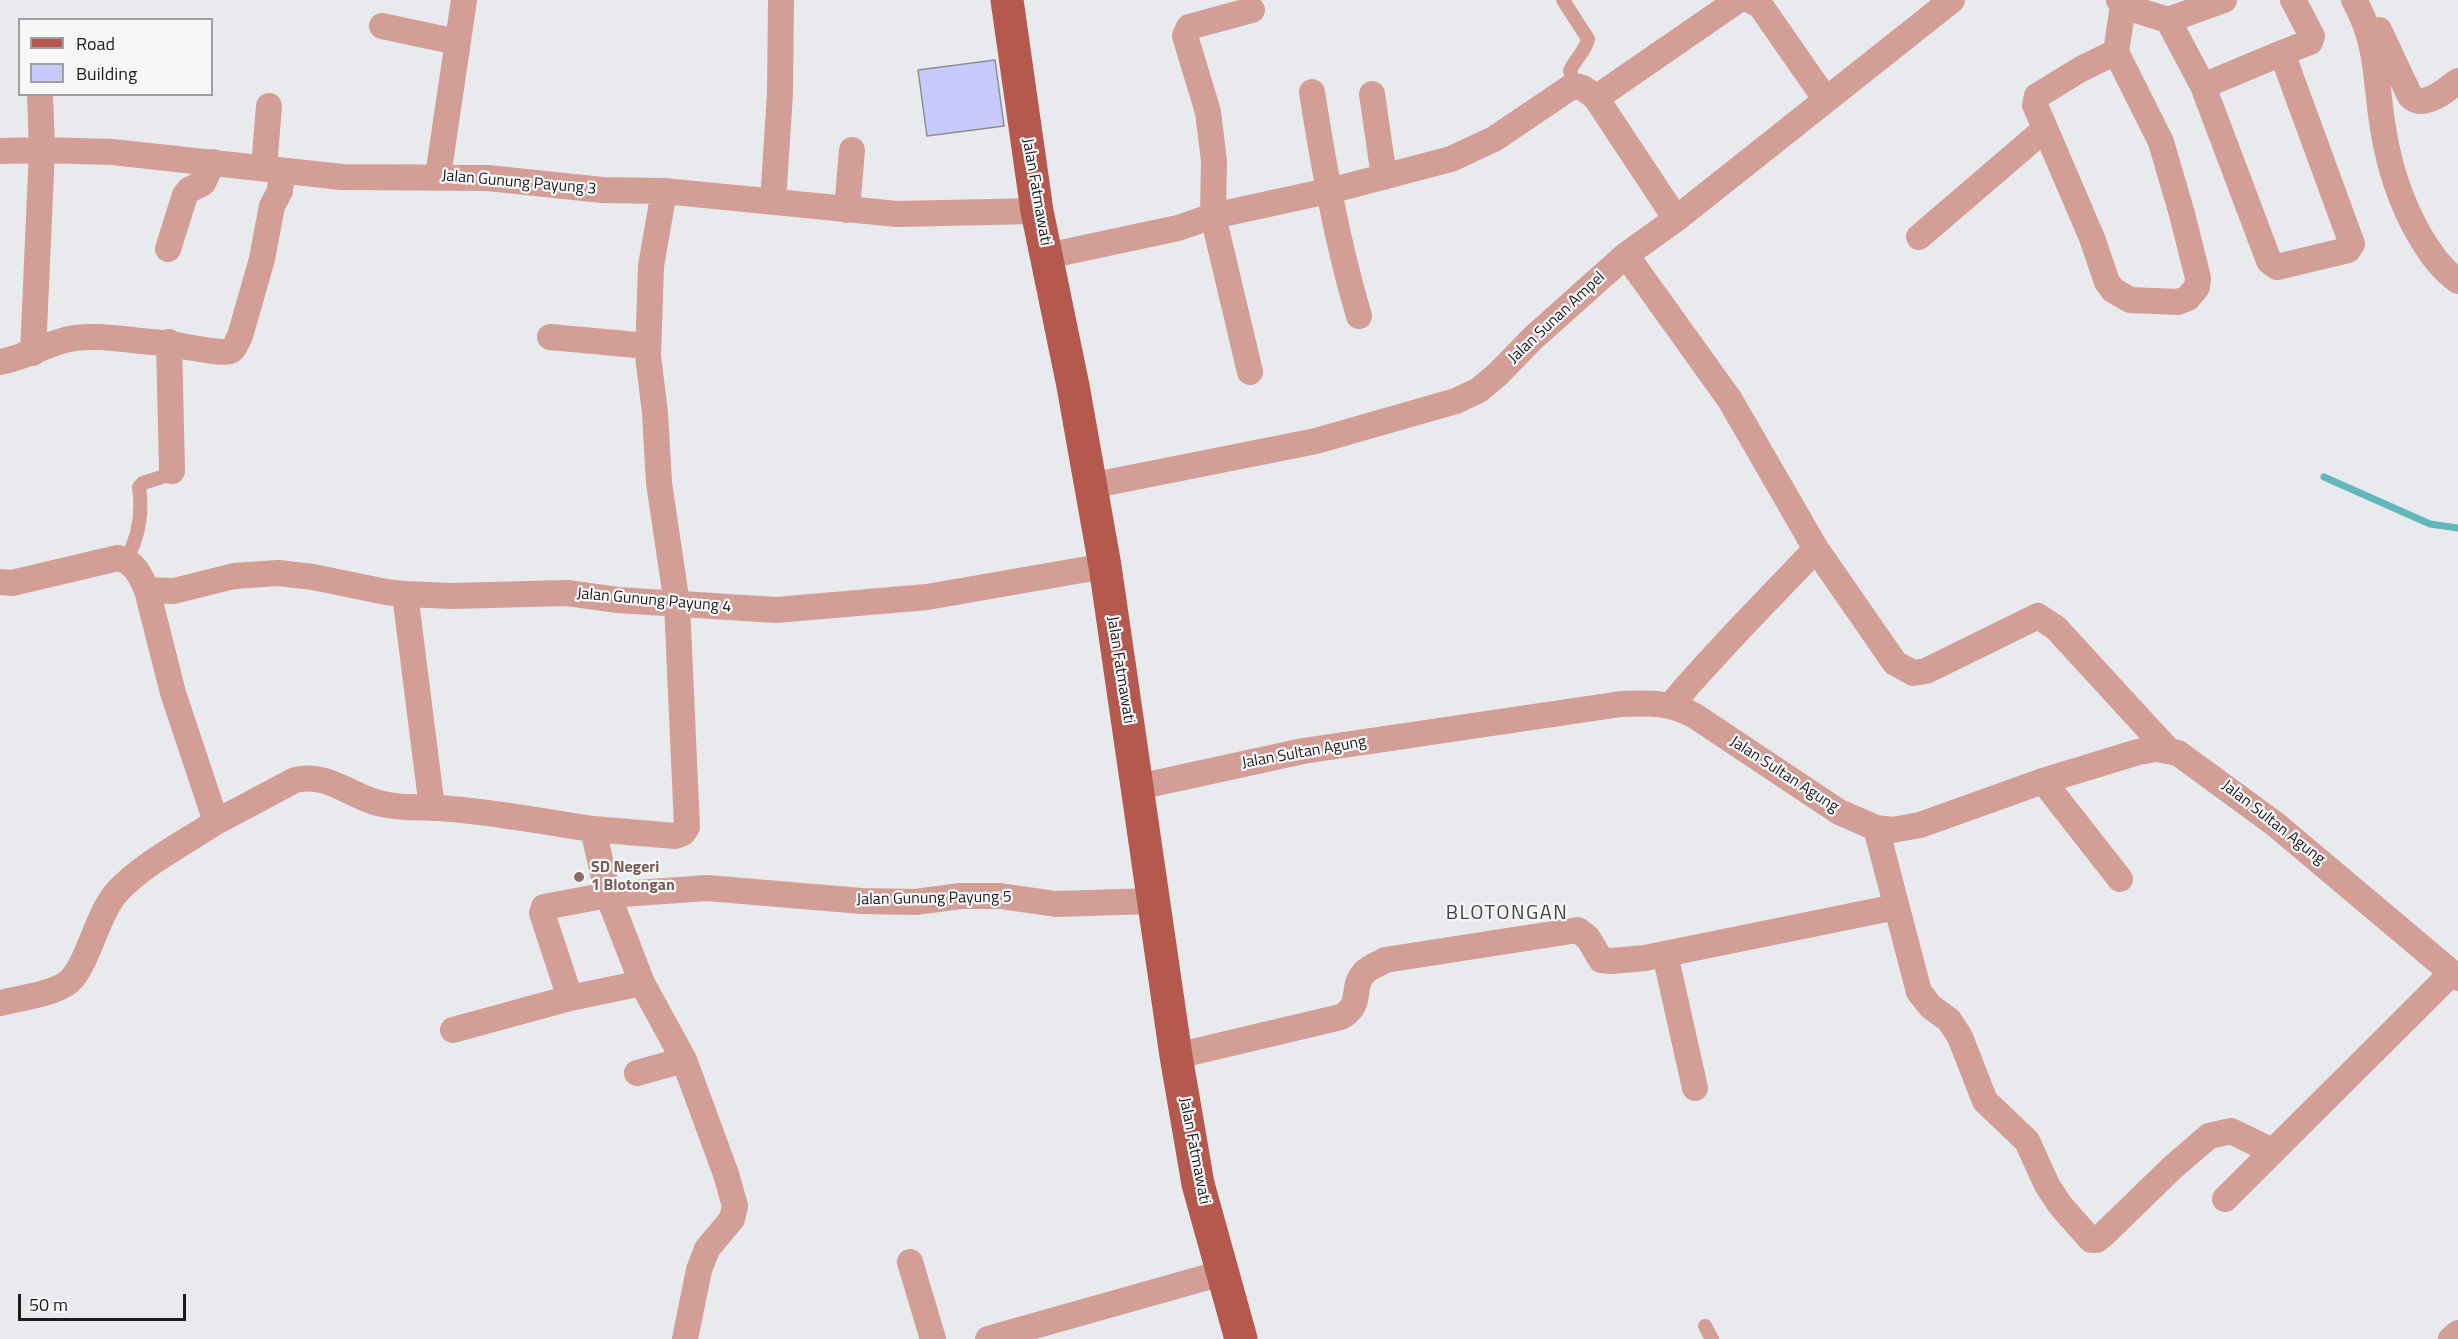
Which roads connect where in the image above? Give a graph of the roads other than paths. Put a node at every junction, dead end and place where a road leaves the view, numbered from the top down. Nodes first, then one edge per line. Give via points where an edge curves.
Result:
1 (464, 0) edge
2 (782, 0) edge
3 (1007, 0) edge
4 (1563, 0) edge
5 (1738, 0) edge
6 (1750, 0) edge
7 (1952, 0) edge
8 (2224, 0) edge
9 (2294, 0) edge
10 (2354, 0) edge
11 (2364, 0) edge
12 (2121, 3) edge
13 (1235, 9) edge
14 (2168, 20) junction
15 (382, 26) dead end
16 (457, 42) junction
17 (2116, 52) junction
18 (2282, 53) junction
19 (2458, 81) edge
20 (2203, 86) junction
21 (1312, 92) dead end
22 (1585, 92) junction
23 (1372, 94) dead end
24 (40, 96) edge
25 (1826, 100) junction
26 (269, 106) dead end
27 (2044, 129) junction
28 (42, 150) junction
29 (852, 150) dead end
30 (0, 151) edge
31 (213, 162) junction
32 (273, 169) junction
33 (438, 176) junction
34 (1384, 177) junction
35 (664, 191) junction
36 (1328, 191) junction
37 (773, 202) junction
38 (847, 210) junction
39 (1037, 211) junction
40 (1213, 216) junction
41 (1676, 219) junction
42 (1918, 237) dead end
43 (168, 249) dead end
44 (1626, 255) junction
45 (1047, 256) junction
46 (2458, 281) edge
47 (1359, 316) dead end
48 (550, 337) dead end
49 (169, 342) junction
50 (648, 346) junction
51 (33, 353) junction
52 (0, 362) edge
53 (1250, 372) dead end
54 (172, 471) joint
55 (1090, 486) junction
56 (1816, 549) junction
57 (126, 560) junction
58 (1105, 566) junction
59 (0, 582) edge
60 (147, 590) junction
61 (405, 594) junction
62 (677, 604) junction
63 (1671, 705) junction
64 (2168, 750) junction
65 (2043, 781) junction
66 (1138, 787) junction
67 (432, 808) junction
68 (216, 822) junction
69 (1876, 828) junction
70 (593, 829) junction
71 (2120, 879) dead end
72 (608, 896) junction
73 (1153, 901) junction
74 (1896, 907) junction
75 (1665, 954) junction
76 (2455, 976) edge
77 (642, 982) junction
78 (570, 998) junction
79 (0, 1003) edge
80 (453, 1030) dead end
81 (1176, 1056) junction
82 (684, 1060) junction
83 (637, 1073) dead end
84 (1695, 1088) dead end
85 (2272, 1151) junction
86 (2225, 1199) dead end
87 (910, 1262) dead end
88 (1222, 1273) junction
89 (1705, 1326) dead end
90 (2458, 1333) edge
91 (685, 1339) edge
92 (933, 1339) edge
93 (988, 1339) edge
94 (1240, 1339) edge
95 (1712, 1339) edge
96 (2451, 1339) edge

1 - 16 street
2 - 37 street
3 - 39 main road, Jalan Fatmawati
4 - 22 lane via 1588,39 1570,71
5 - 22 street
6 - 25 street via 1760,5
7 - 25 street, Jalan Sunan Ampel
8 - 14 street
9 - 18 street via 2312,38
10 - 46 street via 2372,40 2383,128 2406,212 2430,253
11 - 19 street via 2410,96 2423,101
12 - 14 street
12 - 17 street
13 - 40 street via 1189,27 1185,36 1208,112 1214,161
14 - 20 street
15 - 16 street
16 - 33 street
17 - 27 street via 2037,96 2035,105
17 - 27 street via 2161,142 2198,278 2188,298 2178,302 2130,300 2113,290
18 - 20 street
18 - 20 street via 2351,240 2348,250 2277,267 2271,265
21 - 36 street
22 - 34 street via 1472,150
22 - 41 street
23 - 34 street
24 - 28 street
25 - 41 street, Jalan Sunan Ampel
26 - 32 street
27 - 42 street
28 - 30 street, Jalan Gunung Payung 3
28 - 31 street, Jalan Gunung Payung 3
28 - 51 street
29 - 38 street
31 - 32 street, Jalan Gunung Payung 3
31 - 43 street via 203,183 185,195
32 - 33 street, Jalan Gunung Payung 3 via 342,177
32 - 49 street via 280,191 272,206 262,259 234,348 219,352
33 - 35 street, Jalan Gunung Payung 3 via 602,190
34 - 36 street
35 - 37 street, Jalan Gunung Payung 3
35 - 50 street via 651,266
36 - 40 street
36 - 47 street
37 - 38 street, Jalan Gunung Payung 3
38 - 39 street, Jalan Gunung Payung 3 via 897,214
39 - 45 main road, Jalan Fatmawati
40 - 45 street via 1178,228
40 - 53 street
41 - 44 street, Jalan Sunan Ampel
44 - 55 street, Jalan Sunan Ampel via 1498,374 1479,390 1456,401 1316,441
44 - 56 street via 1730,400
45 - 55 main road, Jalan Fatmawati
48 - 50 street
49 - 51 street via 76,337
49 - 54 street
50 - 62 street via 659,483
51 - 52 street
54 - 57 lane via 139,487 139,529
55 - 58 main road, Jalan Fatmawati
56 - 63 street
56 - 64 street via 1895,663 1912,674 1926,671 2038,616 2056,628
57 - 59 street via 118,558 12,583
57 - 60 street via 139,573
58 - 62 street, Jalan Gunung Payung 4 via 927,597 776,610
58 - 66 main road, Jalan Fatmawati
60 - 61 street, Jalan Gunung Payung 4 via 174,591 234,576 278,573
60 - 68 street via 172,693
61 - 62 street, Jalan Gunung Payung 4 via 567,593
61 - 67 street
62 - 70 street via 687,828 675,836
63 - 66 street, Jalan Sultan Agung via 1621,704 1315,749
63 - 69 street, Jalan Sultan Agung via 1695,716 1839,812
64 - 65 street, Jalan Sultan Agung via 2138,752
64 - 76 street, Jalan Sultan Agung via 2187,758 2275,824
65 - 69 street, Jalan Sultan Agung via 1905,829
65 - 71 street
66 - 73 main road, Jalan Fatmawati
67 - 68 street via 408,808 370,800 322,778 308,777 295,780
67 - 70 street
68 - 79 street via 118,891 105,908 80,969 72,979 53,990
69 - 74 street
70 - 72 street
72 - 73 street, Jalan Gunung Payung 5 via 707,888 862,901 1000,896 1056,904
72 - 77 street
72 - 78 street, Jalan Gunung Payung 5 via 544,907 542,913
73 - 81 main road, Jalan Fatmawati
74 - 75 street
74 - 85 street via 1919,992 1949,1020 1960,1037 1985,1101 2027,1141 2047,1185 2091,1240 2104,1234 2209,1136 2231,1131
75 - 81 street via 1601,960 1588,938 1578,930 1385,960 1364,973 1356,1003 1341,1017
75 - 84 street
76 - 85 street
77 - 78 street
77 - 82 street
78 - 80 street
81 - 88 main road, Jalan Fatmawati via 1198,1184
82 - 83 street
82 - 91 street via 735,1206 727,1227 707,1249 699,1270
85 - 86 street
87 - 92 street
88 - 93 street
88 - 94 main road, Jalan Fatmawati
89 - 95 lane
90 - 96 street

